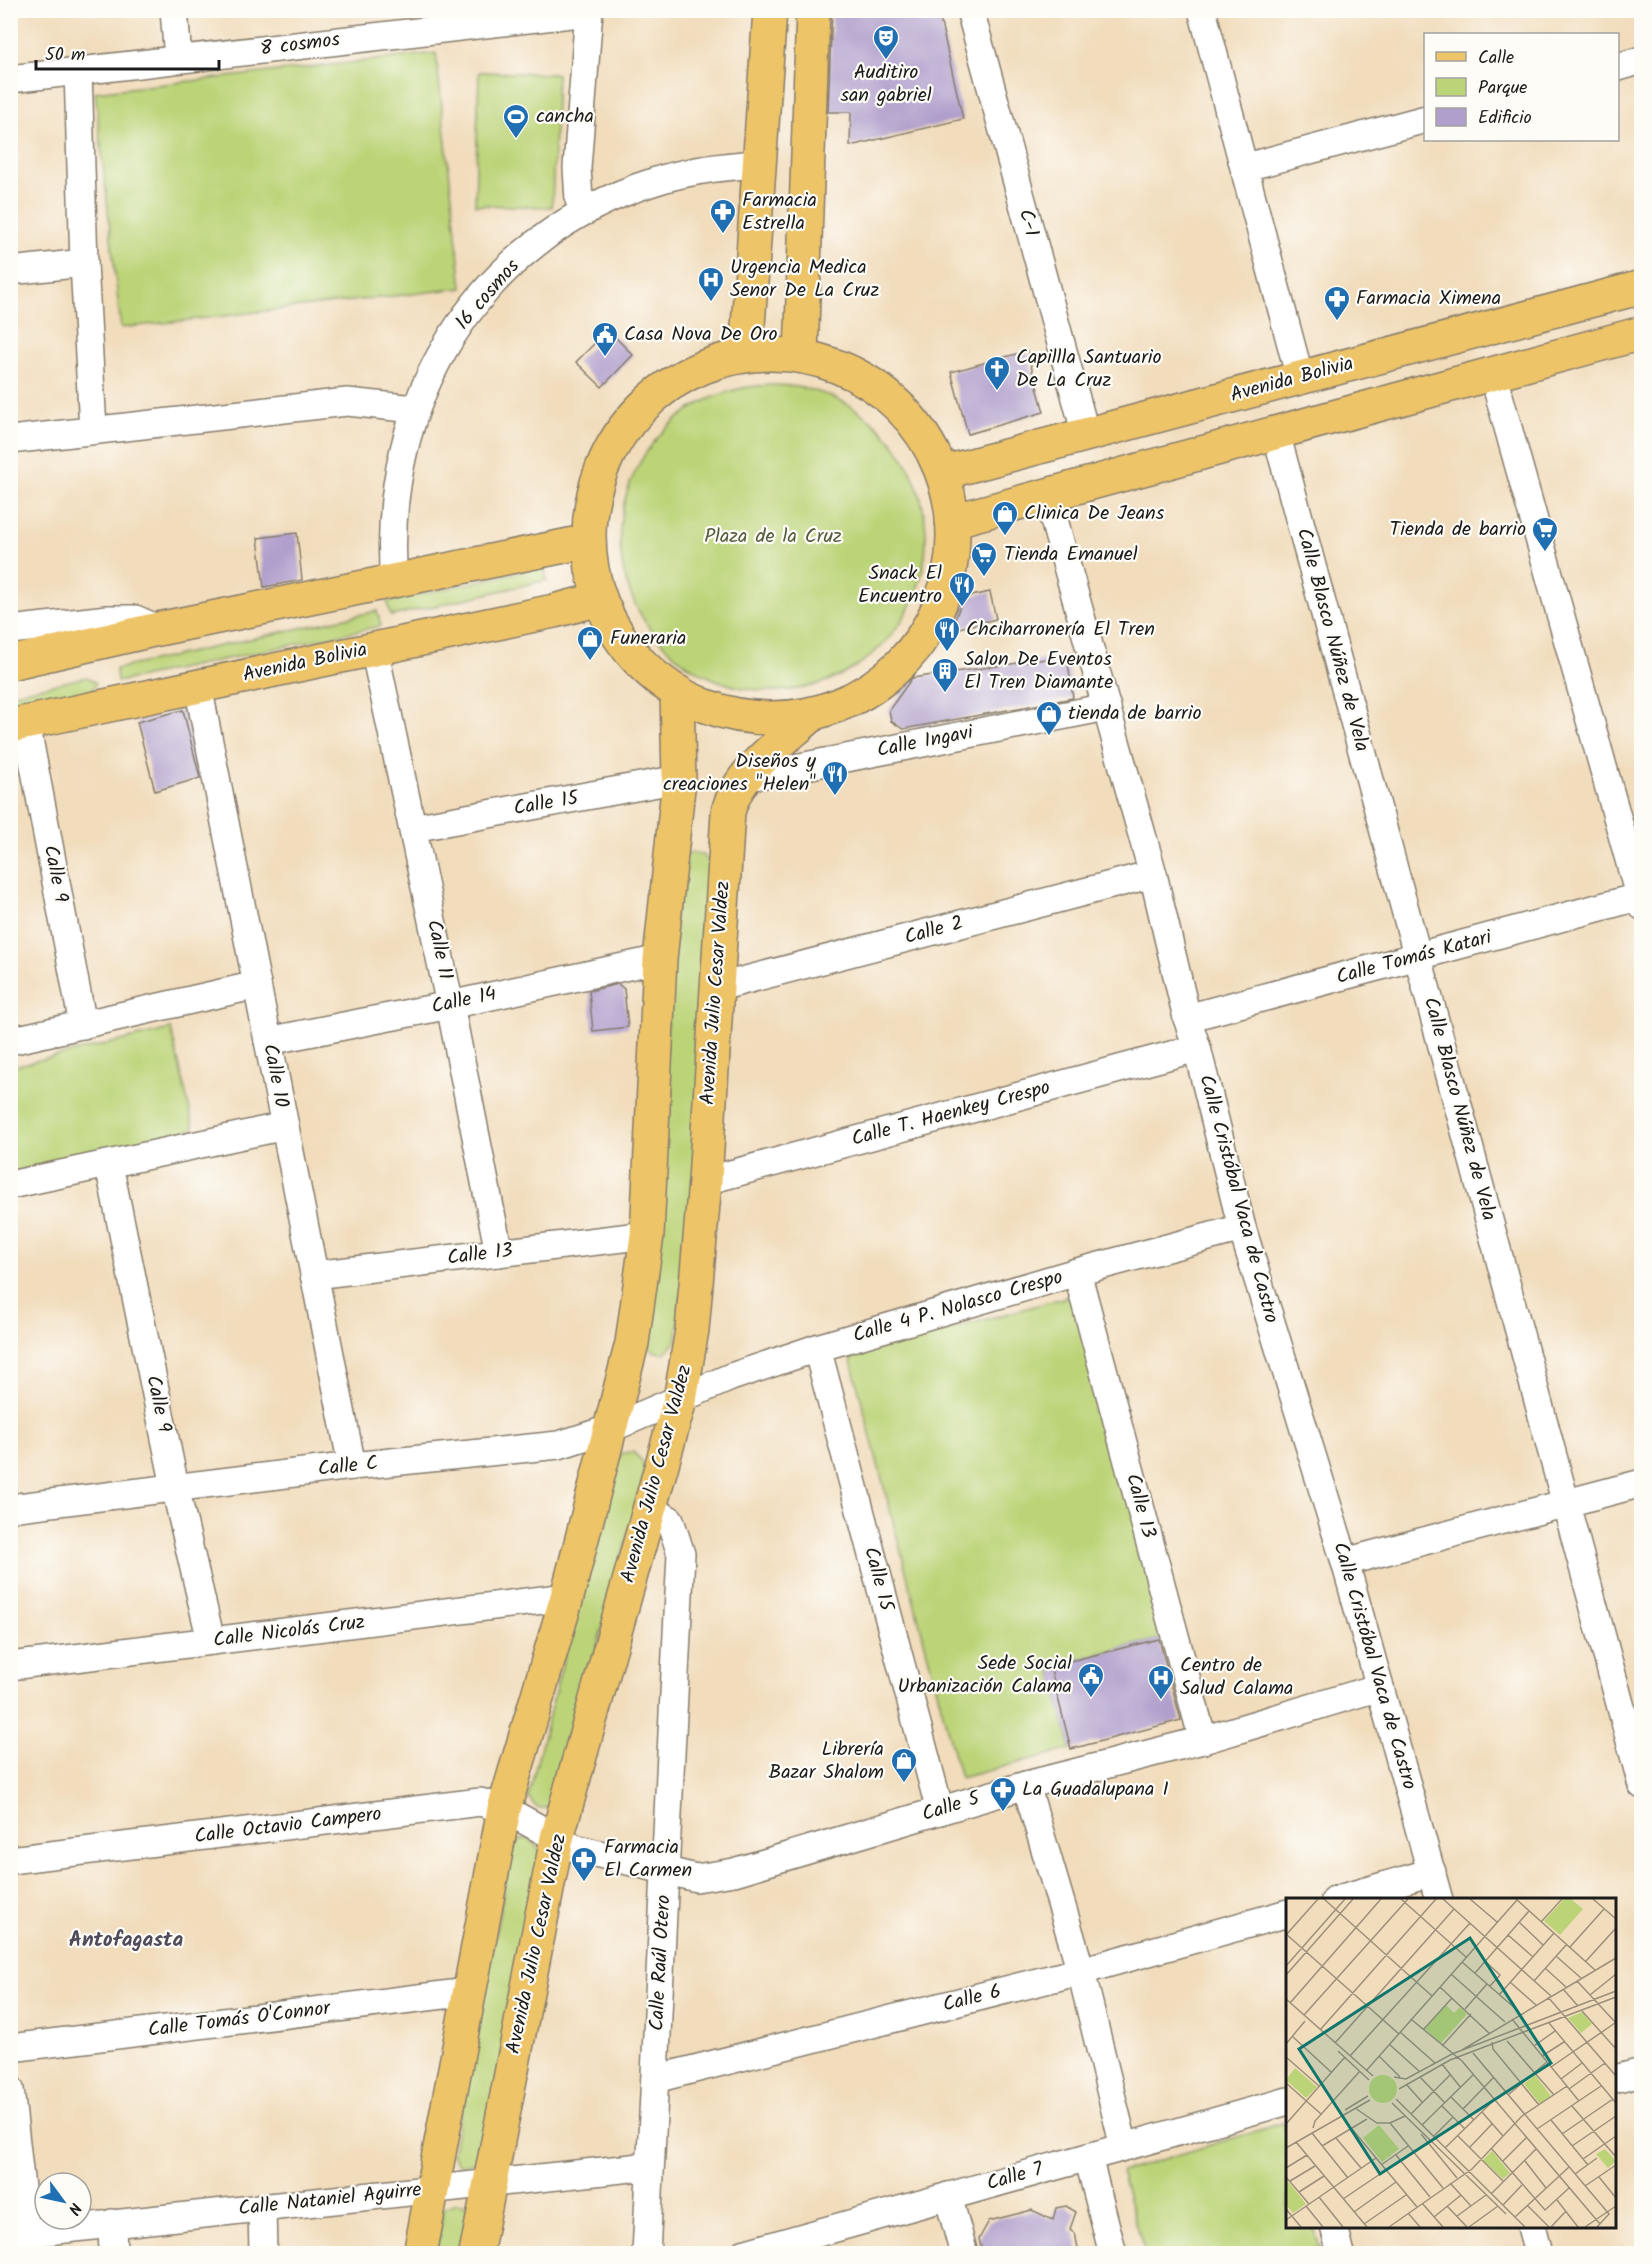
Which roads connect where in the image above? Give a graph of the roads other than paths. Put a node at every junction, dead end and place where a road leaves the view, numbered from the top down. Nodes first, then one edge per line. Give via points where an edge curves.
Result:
1 (174, 10) edge
2 (770, 10) edge
3 (813, 10) edge
4 (970, 10) edge
5 (1202, 10) edge
6 (589, 11) edge
7 (178, 59) junction
8 (1641, 60) edge
9 (1619, 66) edge
10 (78, 71) junction
11 (10, 79) edge
12 (1424, 119) edge
13 (760, 164) junction
14 (1246, 167) junction
15 (586, 211) junction
16 (84, 263) junction
17 (10, 271) edge
18 (1641, 287) edge
19 (1641, 333) edge
20 (746, 355) junction
21 (801, 356) junction
22 (1492, 374) junction
23 (1300, 378) junction
24 (415, 409) junction
25 (93, 430) junction
26 (1276, 433) junction
27 (1086, 435) junction
28 (10, 441) edge
29 (942, 473) junction
30 (1047, 495) junction
31 (952, 521) junction
32 (589, 541) junction
33 (394, 582) junction
34 (600, 599) junction
35 (158, 629) junction
36 (10, 630) edge
37 (374, 648) junction
38 (10, 663) edge
39 (198, 686) junction
40 (677, 692) junction
41 (1107, 707) junction
42 (814, 713) junction
43 (18, 724) edge
44 (744, 778) junction
45 (679, 779) junction
46 (413, 828) junction
47 (1153, 874) junction
48 (1641, 900) edge
49 (660, 958) junction
50 (1418, 958) junction
51 (258, 986) junction
52 (715, 988) junction
53 (450, 1005) junction
54 (1187, 1018) junction
55 (83, 1025) junction
56 (10, 1041) edge
57 (268, 1041) junction
58 (1197, 1048) junction
59 (285, 1126) junction
60 (109, 1165) junction
61 (705, 1181) junction
62 (10, 1185) edge
63 (1242, 1228) junction
64 (647, 1235) junction
65 (499, 1253) junction
66 (1077, 1272) junction
67 (314, 1275) junction
68 (817, 1348) junction
69 (680, 1400) junction
70 (609, 1429) junction
71 (352, 1466) junction
72 (1641, 1483) edge
73 (175, 1487) junction
74 (1565, 1502) junction
75 (10, 1508) edge
76 (650, 1508) junction
77 (1345, 1562) junction
78 (567, 1597) junction
79 (211, 1641) junction
80 (10, 1666) edge
81 (1380, 1687) junction
82 (1203, 1740) junction
83 (1026, 1785) junction
84 (1641, 1785) edge
85 (504, 1809) junction
86 (940, 1810) junction
87 (557, 1838) junction
88 (10, 1860) edge
89 (665, 1872) junction
90 (1432, 1872) junction
91 (1339, 1898) edge
92 (1439, 1898) edge
93 (1286, 1913) edge
94 (1081, 1971) junction
95 (468, 1992) junction
96 (10, 2048) edge
97 (1641, 2072) edge
98 (1616, 2078) edge
99 (655, 2079) junction
100 (10, 2089) edge
101 (1286, 2101) edge
102 (1124, 2147) junction
103 (1088, 2157) junction
104 (650, 2166) junction
105 (488, 2183) junction
106 (431, 2189) junction
107 (948, 2196) junction
108 (261, 2208) junction
109 (112, 2223) junction
110 (1335, 2228) edge
111 (1532, 2228) edge
112 (18, 2234) edge
113 (112, 2253) edge
114 (263, 2253) edge
115 (420, 2253) edge
116 (476, 2253) edge
117 (646, 2253) edge
118 (743, 2253) edge
119 (964, 2253) edge
120 (1113, 2253) edge
121 (1341, 2253) edge
122 (1538, 2253) edge

1 - 7 street
2 - 13 main road
3 - 21 main road
4 - 27 street, C-1
5 - 14 street
6 - 7 street, 8 cosmos
6 - 15 street via 577,168 579,200
7 - 10 street, 8 cosmos
8 - 9 street
10 - 11 street, 8 cosmos
10 - 16 street
12 - 14 street
13 - 15 street, 16 cosmos via 724,166 662,179
13 - 20 main road
14 - 23 street
15 - 24 street, 16 cosmos via 539,242 496,280 449,340
16 - 17 street
16 - 25 street
18 - 23 main road, Avenida Bolivia
19 - 22 main road
20 - 21 main road
20 - 32 main road via 688,374 636,414 606,460 595,489
21 - 29 main road via 853,373 886,394 916,425
22 - 26 main road
22 - 48 street
23 - 27 main road, Avenida Bolivia
24 - 25 street via 347,402
24 - 33 street, 16 cosmos via 393,498
25 - 28 street
26 - 30 main road
26 - 50 street, Calle Blasco Núñez de Vela
27 - 29 main road, Avenida Bolivia
29 - 31 main road
30 - 31 main road
30 - 41 street, Calle Cristóbal Vaca de Castro
31 - 42 main road via 948,578 926,631 889,674 866,691
32 - 33 main road
32 - 34 main road
33 - 35 main road
34 - 37 main road, Avenida Bolivia
34 - 40 main road via 630,652
35 - 36 street via 135,619 108,619
35 - 38 main road
37 - 39 main road, Avenida Bolivia
37 - 46 street, Calle 11
39 - 43 main road, Avenida Bolivia
39 - 51 street, Calle 10
40 - 42 main road via 729,714 786,717
40 - 45 main road
41 - 44 street, Calle Ingavi
41 - 47 street, Calle Cristóbal Vaca de Castro
42 - 44 main road, Avenida Julio Cesar Valdez
43 - 55 street, Calle 9
44 - 52 main road, Avenida Julio Cesar Valdez via 728,812
45 - 46 street, Calle 15
45 - 49 main road
46 - 53 street, Calle 11
47 - 52 street, Calle 2
47 - 54 street, Calle Cristóbal Vaca de Castro
48 - 50 street, Calle Tomás Katari
49 - 53 street, Calle 14
49 - 64 main road
50 - 54 street, Calle Tomás Katari
50 - 74 street, Calle Blasco Núñez de Vela
51 - 55 street
51 - 57 street, Calle 10
52 - 61 main road, Avenida Julio Cesar Valdez
53 - 57 street, Calle 14
53 - 65 street, Calle 11
54 - 58 street, Calle Cristóbal Vaca de Castro
55 - 56 street
57 - 59 street, Calle 10
58 - 61 street, Calle T. Haenkey Crespo
58 - 63 street, Calle Cristóbal Vaca de Castro
59 - 60 street
59 - 67 street, Calle 10
60 - 62 street
60 - 73 street, Calle 9
61 - 69 main road, Avenida Julio Cesar Valdez via 692,1330
63 - 66 street, Calle 4 P. Nolasco Crespo
63 - 77 street, Calle Cristóbal Vaca de Castro
64 - 65 street, Calle 13
64 - 70 main road via 632,1343
65 - 67 street, Calle 13
66 - 68 street, Calle 4 P. Nolasco Crespo
66 - 82 street, Calle 13
67 - 71 street, Calle 10
68 - 69 street, Calle 4 P. Nolasco Crespo via 730,1377
68 - 86 street, Calle 15
69 - 70 street, Calle C
69 - 76 main road, Avenida Julio Cesar Valdez
70 - 71 street, Calle C via 560,1445
70 - 78 main road
71 - 73 street, Calle C
72 - 74 street
73 - 75 street, Calle C
73 - 79 street, Calle 9
74 - 77 street
74 - 84 street, Calle Blasco Núñez de Vela
76 - 87 main road, Avenida Julio Cesar Valdez
76 - 89 street, Calle Raúl Otero via 670,1520 681,1554
77 - 81 street, Calle Cristóbal Vaca de Castro
78 - 79 street, Calle Nicolás Cruz
78 - 85 main road
79 - 80 street, Calle Nicolás Cruz
81 - 82 street, Calle 5
81 - 90 street, Calle Cristóbal Vaca de Castro
82 - 83 street, Calle 5
83 - 86 street, Calle 5
83 - 94 street
85 - 87 street, Calle Octavio Campero
85 - 88 street, Calle Octavio Campero via 480,1802
85 - 95 main road
86 - 89 street, Calle 5 via 734,1872 696,1878
87 - 89 street, Calle 5 via 575,1848
87 - 105 main road, Avenida Julio Cesar Valdez
89 - 99 street, Calle Raúl Otero
90 - 91 street
90 - 92 street, Calle Cristóbal Vaca de Castro
93 - 94 street, Calle 6
94 - 99 street, Calle 6
94 - 102 street
95 - 96 street, Calle Tomás O'Connor
95 - 106 main road
97 - 98 street
99 - 104 street, Calle Raúl Otero
100 - 112 street
101 - 102 street, Calle 7
102 - 103 street, Calle 7
103 - 107 street, Calle 7
103 - 120 street
104 - 105 street, Calle Nataniel Aguirre
104 - 117 street, Calle Raúl Otero
105 - 106 street, Calle Nataniel Aguirre
105 - 116 main road, Avenida Julio Cesar Valdez
106 - 108 street, Calle Nataniel Aguirre
106 - 115 main road
107 - 118 street, Calle 7
107 - 119 street
108 - 109 street, Calle Nataniel Aguirre
108 - 114 street
109 - 112 street, Calle Nataniel Aguirre
109 - 113 street
110 - 121 street
111 - 122 street

